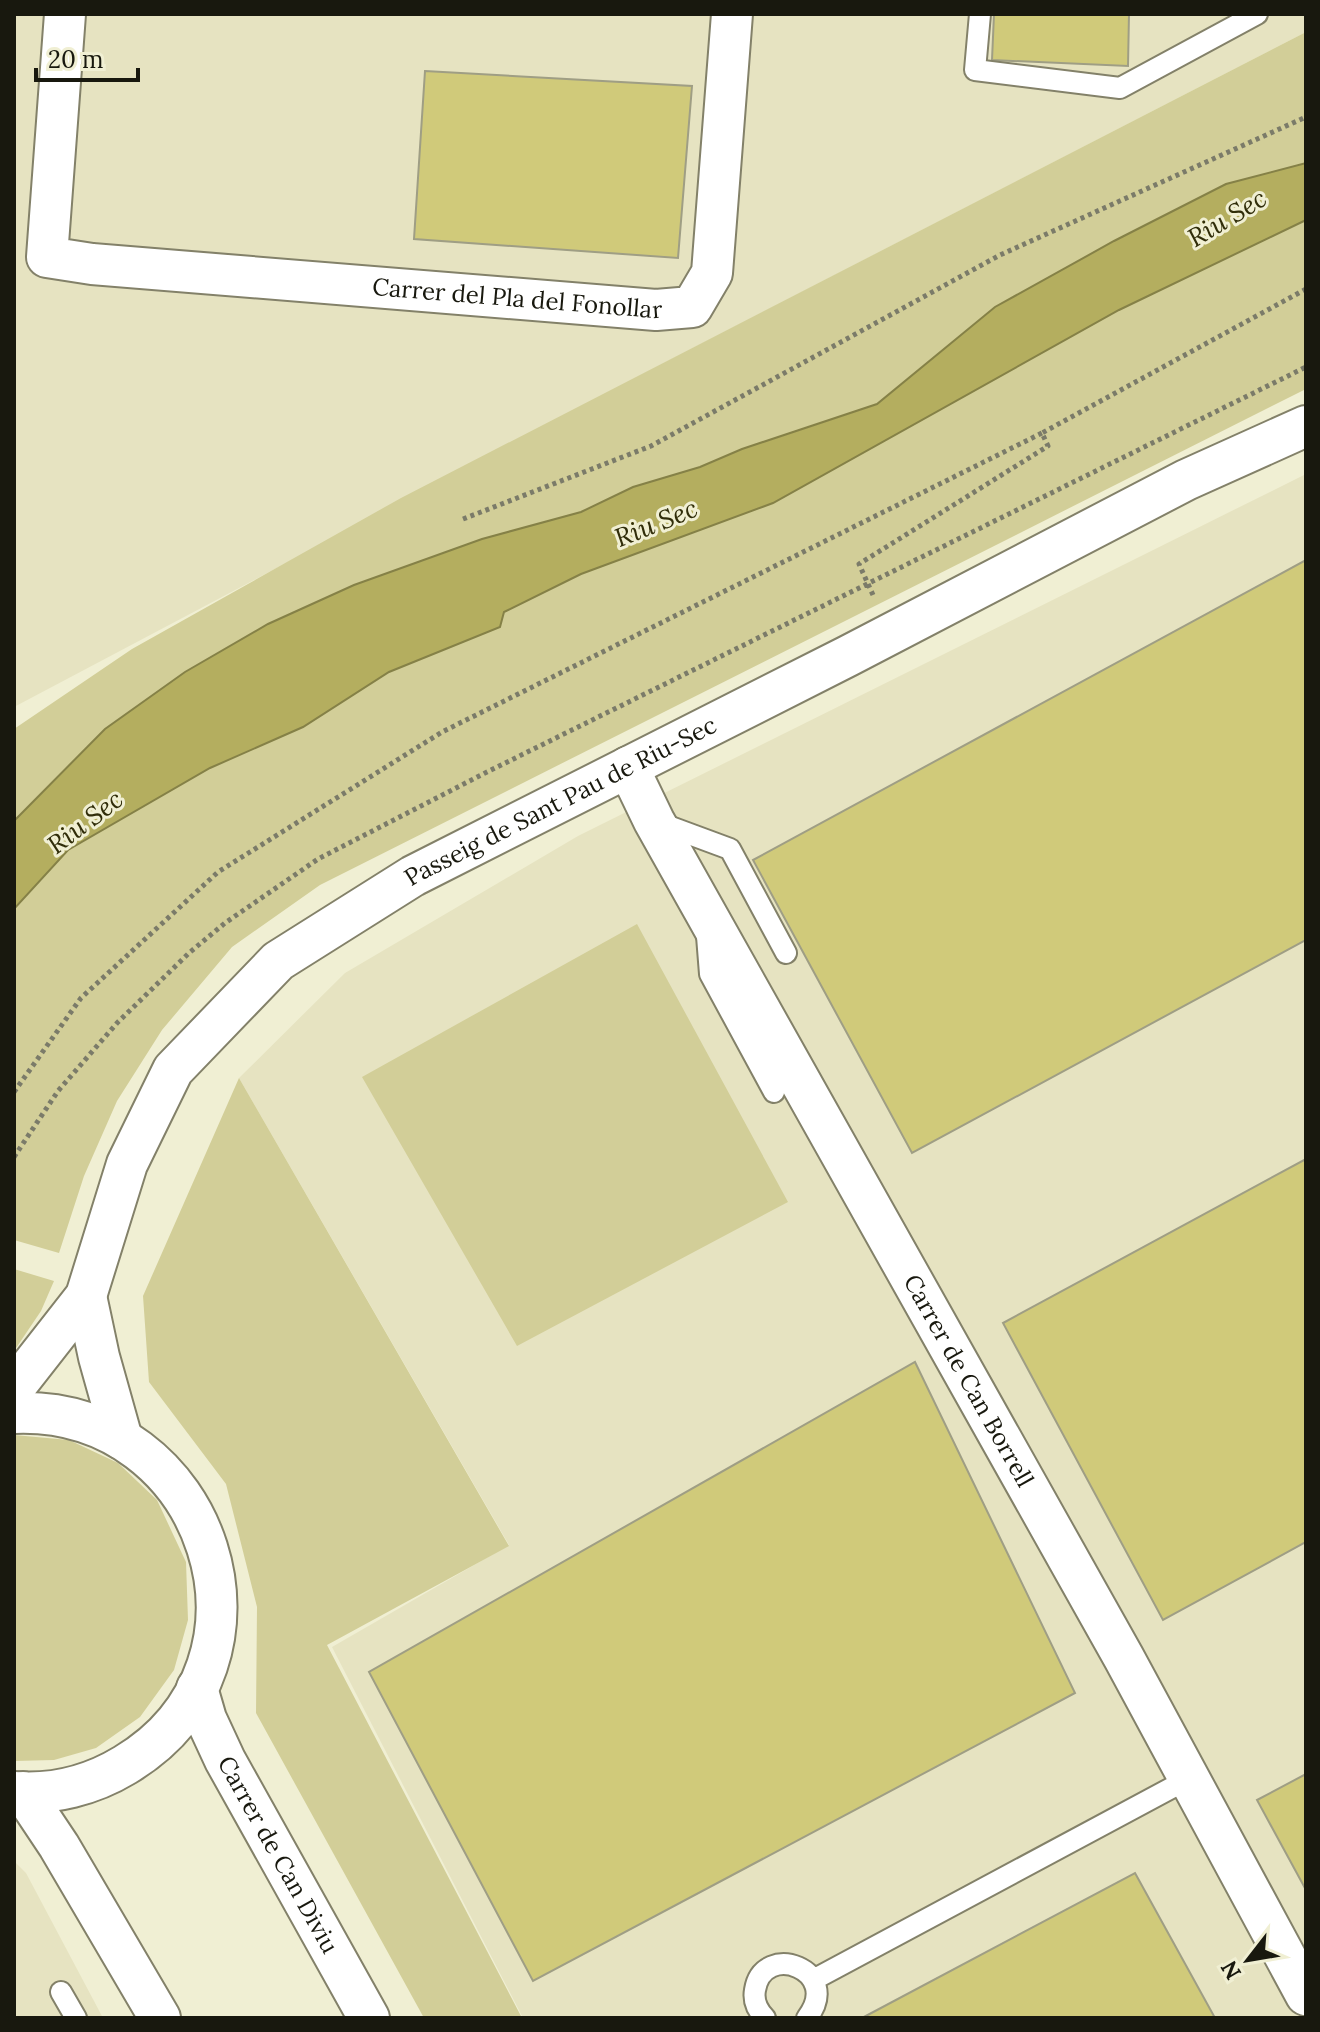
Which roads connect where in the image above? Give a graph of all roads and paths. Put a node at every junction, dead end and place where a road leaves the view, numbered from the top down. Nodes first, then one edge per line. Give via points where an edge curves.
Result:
1 (65, 14) edge
2 (732, 14) edge
3 (980, 14) edge
4 (1257, 14) edge
5 (1306, 117) edge
6 (30, 256) edge
7 (1306, 289) edge
8 (1306, 367) edge
9 (1306, 426) edge
10 (1042, 433) junction
11 (463, 519) dead end
12 (868, 584) junction
13 (873, 595) dead end
14 (628, 767) junction
15 (654, 821) junction
16 (705, 908) junction
17 (786, 953) dead end
18 (14, 1092) edge
19 (774, 1092) dead end
20 (86, 1296) junction
21 (14, 1388) edge
22 (14, 1413) edge
23 (122, 1439) junction
24 (197, 1688) junction
25 (1190, 1778) junction
26 (18, 1792) edge
27 (813, 1980) junction
28 (61, 1992) dead end
29 (1306, 1995) edge
30 (76, 2018) edge
31 (160, 2018) edge
32 (369, 2018) edge
33 (765, 2018) edge
34 (807, 2018) edge

1 - 6 street, Carrer del Pla del Fonollar
2 - 6 street, Carrer del Pla del Fonollar via 712,273 692,307 641,309
3 - 4 lane via 975,70 1120,88
5 - 11 path via 1000,255 651,446
7 - 10 path
8 - 12 path
9 - 14 street, Passeig de Sant Pau de Riu-Sec via 1186,480
10 - 12 path via 1048,446 859,564
10 - 18 path via 442,732 218,872 81,998
12 - 13 path
14 - 15 street, Carrer de Can Borrell
14 - 20 street, Passeig de Sant Pau de Riu-Sec via 413,876 278,961 173,1070 127,1164
15 - 16 street, Carrer de Can Borrell
15 - 17 lane via 730,849
16 - 19 lane via 710,974
16 - 25 street, Carrer de Can Borrell
20 - 21 street, Passeig de Sant Pau de Riu-Sec
20 - 23 street
22 - 23 street via 76,1419
23 - 24 street via 168,1476 207,1545 215,1585 215,1627
24 - 26 street via 163,1735 116,1770 62,1789
24 - 32 street, Carrer de Can Diviu via 225,1760
25 - 27 lane
25 - 29 street, Carrer de Can Borrell
26 - 31 street via 59,1846
27 - 33 lane via 788,1963 768,1969 754,1995
27 - 34 lane via 816,2000
28 - 30 lane

